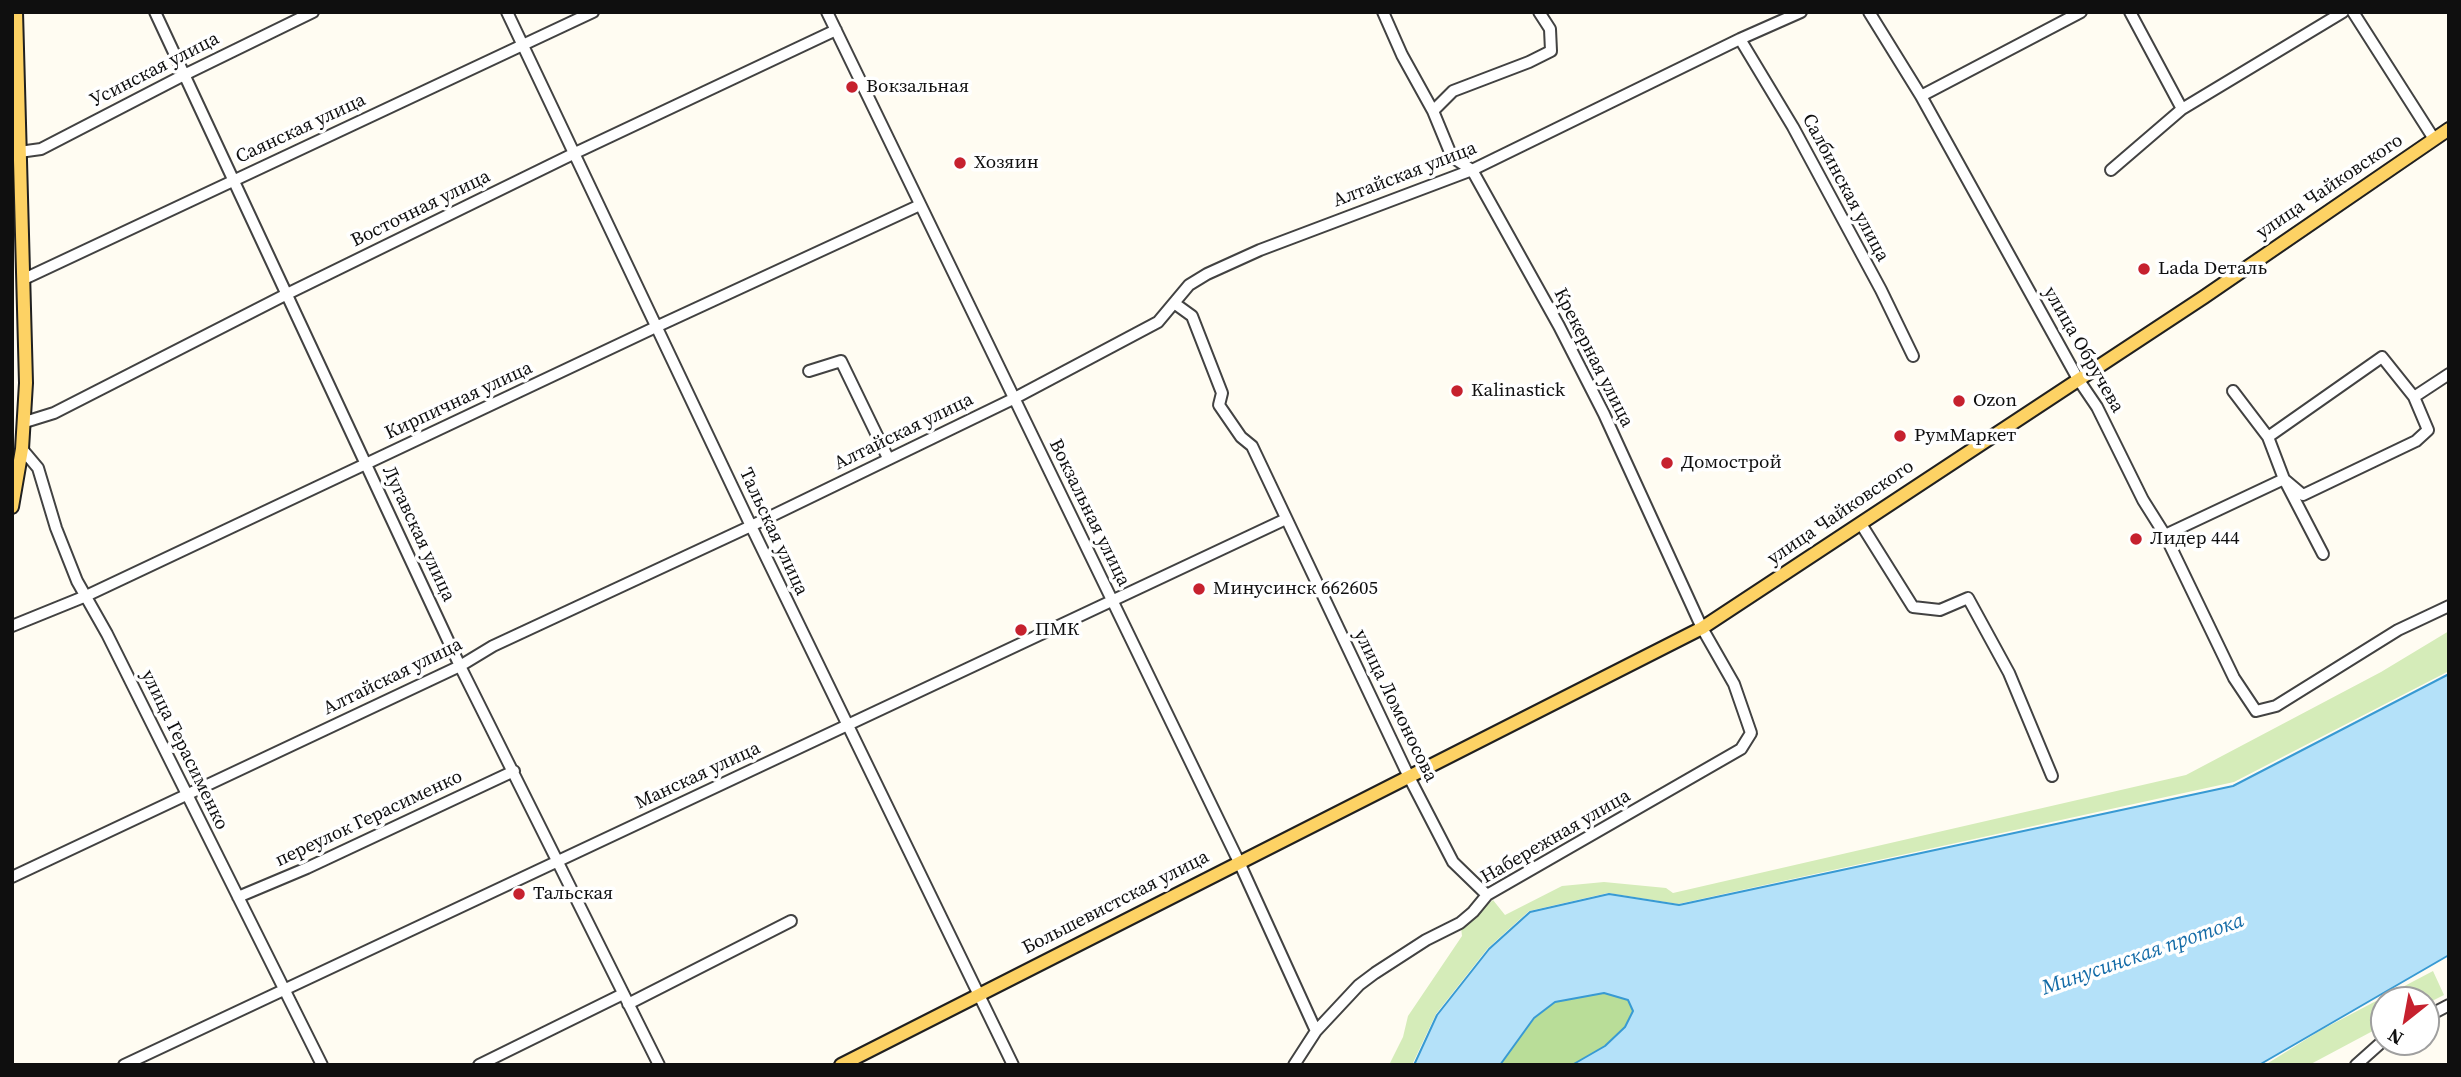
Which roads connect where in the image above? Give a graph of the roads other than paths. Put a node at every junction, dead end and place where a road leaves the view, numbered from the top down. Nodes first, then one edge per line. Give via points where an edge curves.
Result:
1 (14, 12) edge
2 (155, 12) edge
3 (313, 12) edge
4 (507, 12) edge
5 (593, 12) edge
6 (827, 12) edge
7 (1383, 12) edge
8 (1539, 12) edge
9 (1801, 12) edge
10 (1869, 12) edge
11 (2081, 12) edge
12 (2130, 12) edge
13 (2343, 12) edge
14 (2353, 12) edge
15 (835, 30) junction
16 (1741, 38) junction
17 (523, 46) junction
18 (184, 75) junction
19 (1921, 96) junction
20 (2182, 109) junction
21 (1433, 111) junction
22 (2449, 129) edge
23 (2434, 139) junction
24 (16, 153) edge
25 (573, 154) junction
26 (1472, 170) junction
27 (2111, 170) dead end
28 (233, 180) junction
29 (920, 205) junction
30 (24, 279) junction
31 (287, 294) junction
32 (1174, 303) junction
33 (657, 326) junction
34 (1913, 356) dead end
35 (808, 371) dead end
36 (2449, 374) edge
37 (2078, 379) junction
38 (2233, 391) dead end
39 (2414, 397) junction
40 (1013, 399) junction
41 (24, 422) junction
42 (2268, 437) junction
43 (22, 449) junction
44 (888, 458) junction
45 (366, 464) junction
46 (2284, 479) junction
47 (13, 498) edge
48 (1286, 519) junction
49 (1861, 524) junction
50 (751, 526) junction
51 (2165, 535) junction
52 (2323, 554) dead end
53 (86, 596) junction
54 (1112, 601) junction
55 (2449, 606) edge
56 (12, 626) edge
57 (1702, 628) junction
58 (460, 666) junction
59 (847, 726) junction
60 (1751, 733) joint
61 (514, 771) junction
62 (2052, 776) dead end
63 (1409, 777) junction
64 (186, 794) junction
65 (558, 861) junction
66 (1239, 862) junction
67 (12, 877) edge
68 (1487, 895) junction
69 (237, 897) junction
70 (791, 921) dead end
71 (284, 991) junction
72 (980, 995) junction
73 (626, 999) junction
74 (1316, 1031) junction
75 (2370, 1052) edge
76 (124, 1065) edge
77 (322, 1065) edge
78 (478, 1065) edge
79 (659, 1065) edge
80 (842, 1065) edge
81 (1013, 1065) edge
82 (1294, 1065) edge
83 (2356, 1065) edge

1 - 24 main road
2 - 18 street, Лугавская улица
3 - 18 street, Усинская улица
4 - 17 street, Тальская улица
5 - 17 street, Саянская улица
6 - 15 street, Вокзальная улица
7 - 21 street, Крекерная улица
8 - 21 street via 1550,30 1551,51 1453,91
9 - 16 street, Алтайская улица
10 - 19 street, улица Обручева
11 - 19 street
12 - 20 street
13 - 20 street
14 - 23 street
15 - 25 street, Восточная улица
15 - 29 street, Вокзальная улица
16 - 26 street, Алтайская улица
16 - 34 street, Салбинская улица
17 - 25 street, Тальская улица
17 - 28 street, Саянская улица
18 - 24 street, Усинская улица via 41,149
18 - 28 street, Лугавская улица
19 - 37 street, улица Обручева
20 - 27 street
21 - 26 street, Крекерная улица via 1452,158
22 - 23 main road, улица Чайковского
23 - 37 main road, улица Чайковского
24 - 30 main road
25 - 31 street, Восточная улица
25 - 33 street, Тальская улица
26 - 32 street, Алтайская улица via 1260,250 1189,285
26 - 57 street, Крекерная улица via 1604,414
28 - 30 street, Саянская улица
28 - 31 street, Лугавская улица
29 - 33 street, Кирпичная улица
29 - 40 street, Вокзальная улица
30 - 41 main road
31 - 41 street, Восточная улица via 54,413
31 - 45 street, Лугавская улица
32 - 40 street, Алтайская улица via 1158,322
32 - 48 street, улица Ломоносова via 1192,316 1222,393 1219,405 1252,446
33 - 45 street, Кирпичная улица
33 - 50 street, Тальская улица
35 - 44 street via 841,361
36 - 39 street
37 - 49 main road, улица Чайковского
37 - 51 street, улица Обручева
38 - 42 street
39 - 42 street via 2382,357
39 - 46 street via 2428,430 2416,441 2303,495
40 - 44 street, Алтайская улица
40 - 54 street, Вокзальная улица
41 - 43 main road
42 - 46 street
43 - 47 main road
43 - 53 street, улица Герасименко via 38,468 56,528
44 - 50 street, Алтайская улица
45 - 53 street, Кирпичная улица
45 - 58 street, Лугавская улица
46 - 51 street
46 - 52 street
48 - 54 street, Манская улица
48 - 63 street, улица Ломоносова
49 - 57 main road, улица Чайковского
49 - 62 street via 1913,607 1941,610 1968,598 2009,673
50 - 58 street, Алтайская улица
50 - 59 street, Тальская улица
51 - 55 street, улица Обручева via 2234,678 2256,711 2276,706 2398,630
53 - 56 street, Кирпичная улица
53 - 64 street, улица Герасименко
54 - 59 street, Манская улица
54 - 66 street, Вокзальная улица
57 - 60 street, Крекерная улица via 1734,684
57 - 63 main road, улица Чайковского
58 - 61 street, Лугавская улица
58 - 64 street, Алтайская улица
59 - 65 street, Манская улица
59 - 72 street, Тальская улица
60 - 68 street, Набережная улица via 1741,749
61 - 65 street, Лугавская улица
61 - 69 street, переулок Герасименко
63 - 66 main road, Большевистская улица
63 - 68 street, улица Ломоносова via 1453,862
64 - 67 street, Алтайская улица
64 - 69 street, улица Герасименко
65 - 71 street, Манская улица
65 - 73 street, Лугавская улица
66 - 72 main road, Большевистская улица
66 - 74 street, Вокзальная улица
68 - 74 street, Набережная улица via 1460,923 1359,985
69 - 71 street, улица Герасименко
70 - 73 street
71 - 76 street, Манская улица
71 - 77 street, улица Герасименко
72 - 80 main road, Большевистская улица
72 - 81 street, Тальская улица
73 - 78 street
73 - 79 street, Лугавская улица
74 - 82 street, Набережная улица
75 - 83 street

